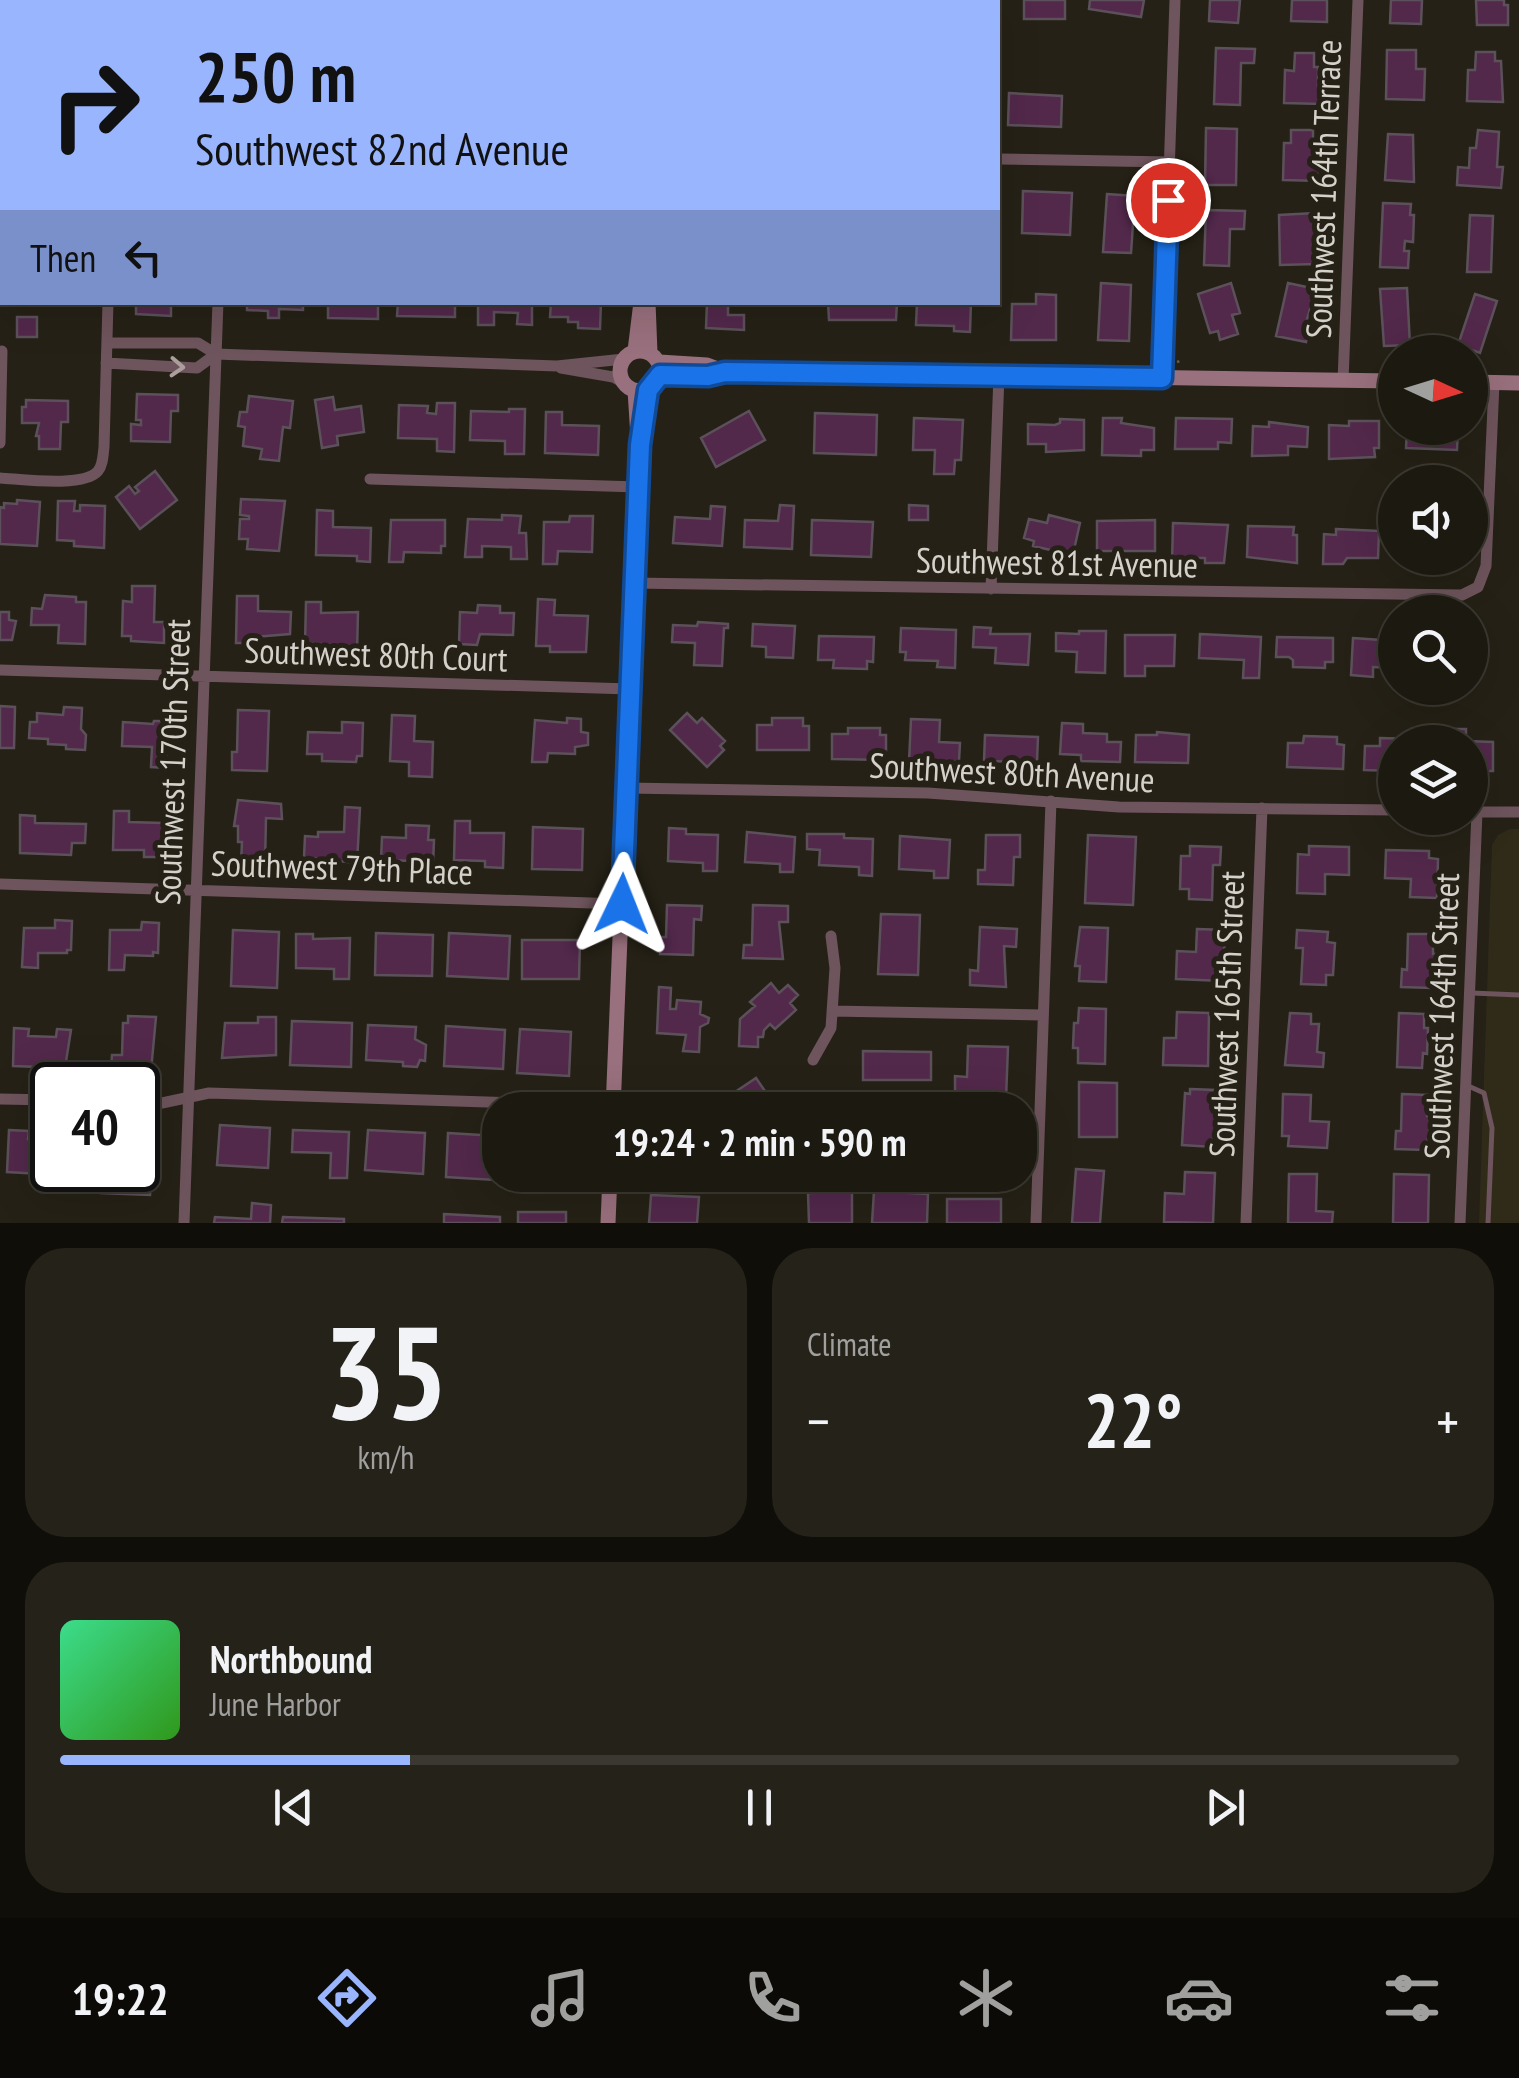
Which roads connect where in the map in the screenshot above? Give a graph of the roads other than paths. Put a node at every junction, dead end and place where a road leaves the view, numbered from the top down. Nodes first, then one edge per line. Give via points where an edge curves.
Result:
1 (1175, 0) edge
2 (1358, 0) edge
3 (1000, 159) edge
4 (1170, 162) junction
5 (108, 305) edge
6 (218, 305) edge
7 (645, 305) edge
8 (107, 343) junction
9 (2, 351) edge
10 (216, 354) junction
11 (645, 360) junction
12 (106, 363) junction
13 (556, 366) junction
14 (999, 375) junction
15 (1162, 378) junction
16 (1343, 380) junction
17 (1378, 381) edge
18 (1488, 383) edge
19 (1494, 383) junction
20 (1519, 383) edge
21 (636, 388) junction
22 (0, 442) edge
23 (0, 478) edge
24 (370, 479) dead end
25 (638, 487) junction
26 (634, 583) junction
27 (991, 589) junction
28 (0, 670) edge
29 (203, 676) junction
30 (630, 689) junction
31 (626, 788) junction
32 (1051, 801) junction
33 (1262, 808) junction
34 (1378, 810) edge
35 (1488, 812) edge
36 (1519, 812) edge
37 (1473, 835) edge
38 (0, 884) edge
39 (194, 890) junction
40 (622, 904) junction
41 (831, 936) dead end
42 (1470, 993) junction
43 (1519, 995) edge
44 (832, 1011) junction
45 (1043, 1015) junction
46 (813, 1060) dead end
47 (1466, 1085) junction
48 (614, 1092) edge
49 (187, 1097) junction
50 (0, 1098) edge
51 (30, 1099) edge
52 (160, 1103) edge
53 (482, 1103) edge
54 (609, 1192) edge
55 (184, 1223) edge
56 (608, 1223) edge
57 (1036, 1223) edge
58 (1246, 1223) edge
59 (1460, 1223) edge
60 (1488, 1223) edge

1 - 4 street
2 - 16 street, Southwest 164th Terrace
3 - 4 street
4 - 15 street
5 - 8 street
6 - 10 street, Southwest 170th Street
7 - 11 street
8 - 10 street via 198,343
8 - 12 street
9 - 22 street
12 -> 10 street via 197,368
10 - 13 street
10 - 29 street, Southwest 170th Street
11 - 13 street
11 - 14 street via 708,376
11 - 21 street
11 - 21 street via 620,371
12 - 23 street via 104,448 94,475
13 - 21 street
14 - 15 street
14 - 27 street
15 - 16 street
16 - 17 street
18 - 19 street
19 - 20 street
19 - 27 street, Southwest 81st Avenue via 1486,566 1478,587 1462,595
21 - 25 street
24 - 25 street
25 - 26 street
26 - 27 street, Southwest 81st Avenue
26 - 30 street
28 - 29 street, Southwest 80th Court
29 - 30 street, Southwest 80th Court
29 - 39 street, Southwest 170th Street
30 - 31 street
31 - 32 street, Southwest 80th Avenue
31 - 40 street
32 - 33 street, Southwest 80th Avenue
32 - 45 street
33 - 34 street, Southwest 80th Avenue
33 - 58 street, Southwest 165th Street
35 - 36 street
37 - 42 street, Southwest 164th Street
38 - 39 street, Southwest 79th Place
39 - 40 street, Southwest 79th Place
39 - 49 street, Southwest 170th Street
40 - 48 street
41 - 44 street
42 - 43 lane
42 - 47 street, Southwest 164th Street
44 - 45 street
44 - 46 street via 831,1028
45 - 57 street
47 - 59 street, Southwest 164th Street
47 - 60 lane via 1484,1093 1490,1117
49 - 52 street
49 - 53 street
49 - 55 street, Southwest 170th Street
50 - 51 street
54 - 56 street

